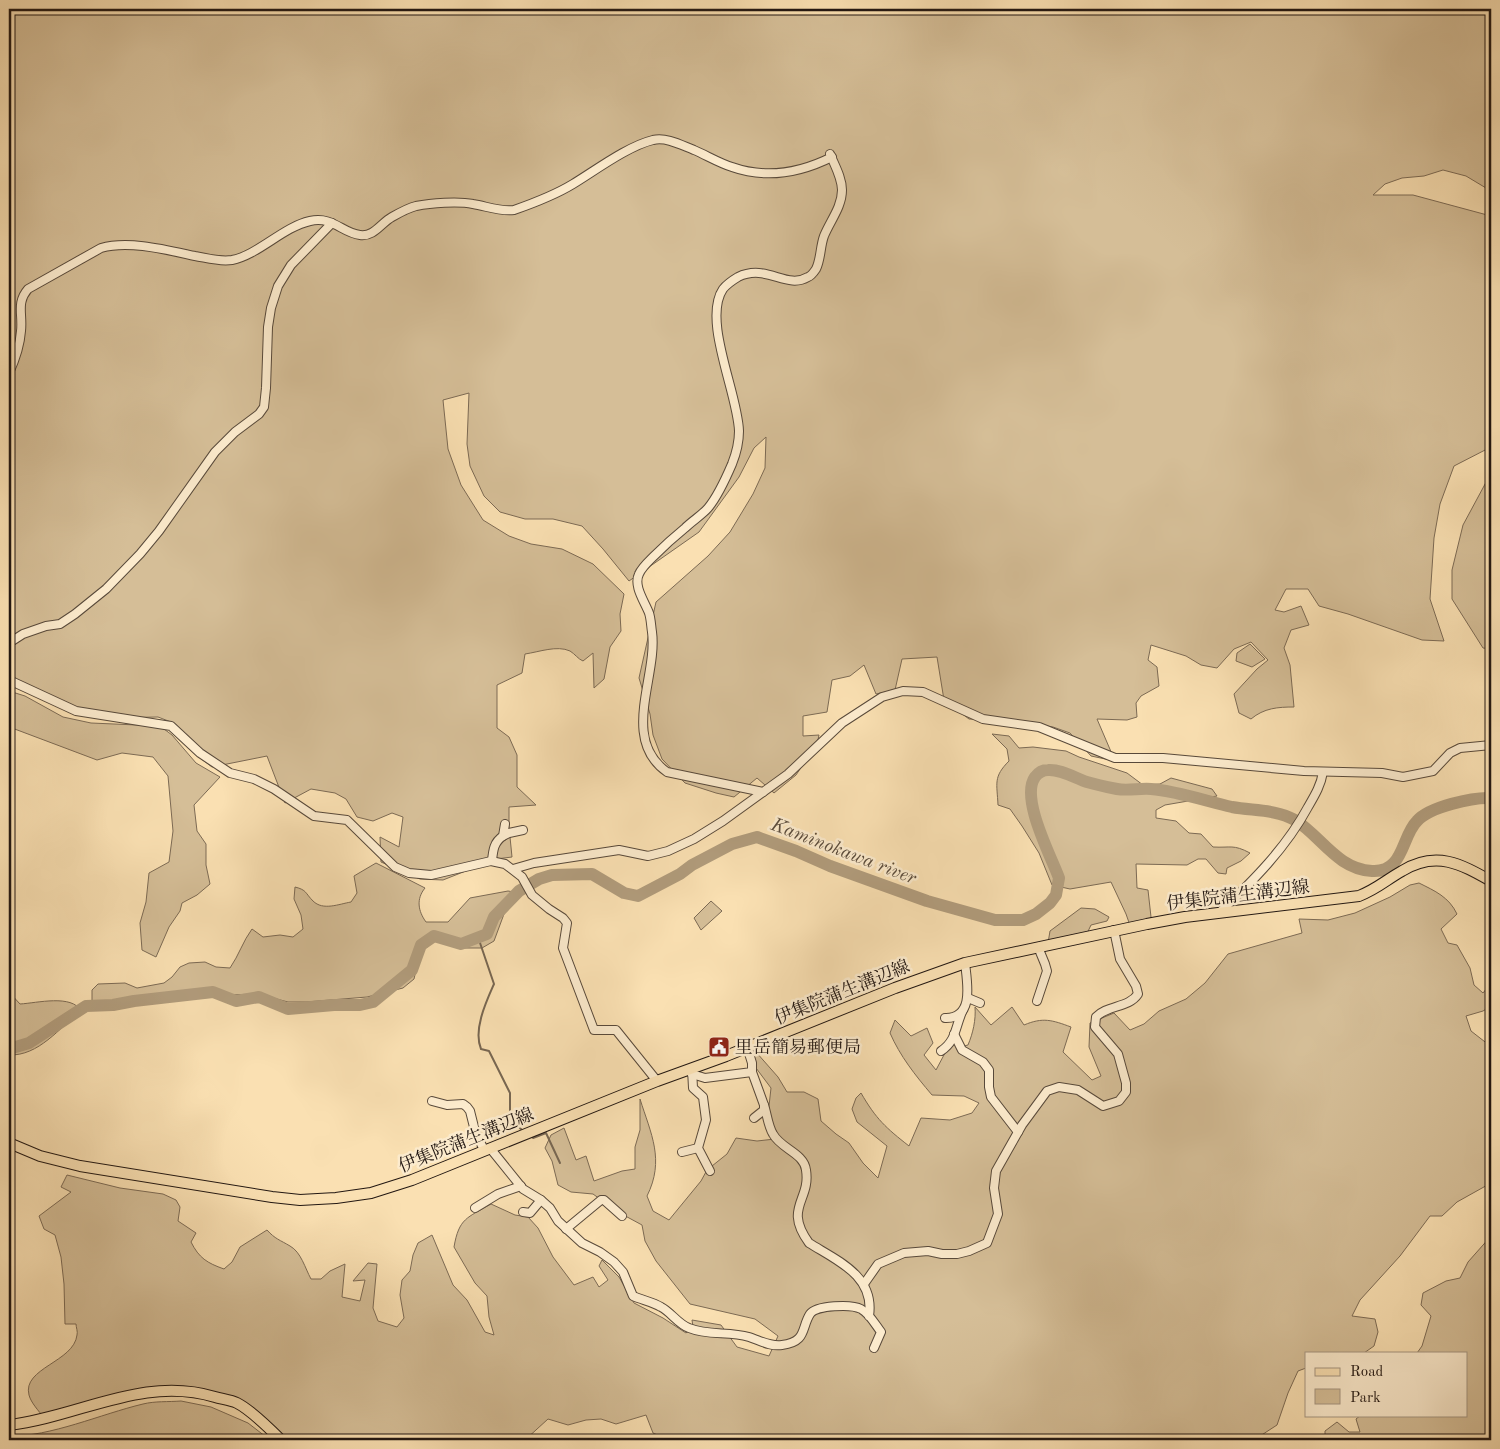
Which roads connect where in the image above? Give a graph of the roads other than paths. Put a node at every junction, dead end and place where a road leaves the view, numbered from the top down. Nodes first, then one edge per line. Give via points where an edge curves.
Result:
1 (332, 223) junction
2 (9, 373) edge
3 (9, 643) edge
4 (9, 680) edge
5 (1491, 745) edge
6 (1323, 772) junction
7 (762, 792) junction
8 (505, 824) dead end
9 (523, 830) dead end
10 (503, 836) junction
11 (492, 862) junction
12 (513, 869) junction
13 (1491, 881) edge
14 (1218, 913) junction
15 (1114, 930) junction
16 (1038, 947) junction
17 (966, 963) junction
18 (968, 998) junction
19 (1037, 1001) dead end
20 (980, 1003) dead end
21 (962, 1012) junction
22 (945, 1018) dead end
23 (954, 1034) junction
24 (747, 1047) junction
25 (941, 1051) dead end
26 (692, 1072) junction
27 (752, 1072) junction
28 (657, 1081) junction
29 (432, 1101) dead end
30 (764, 1105) junction
31 (754, 1118) dead end
32 (1018, 1132) junction
33 (9, 1144) edge
34 (698, 1148) junction
35 (487, 1149) junction
36 (682, 1152) dead end
37 (710, 1171) dead end
38 (521, 1186) junction
39 (541, 1200) junction
40 (474, 1208) dead end
41 (523, 1212) dead end
42 (622, 1216) dead end
43 (566, 1229) junction
44 (864, 1284) junction
45 (869, 1316) junction
46 (874, 1348) dead end
47 (9, 1425) edge
48 (281, 1440) edge

1 - 2 street via 309,221 233,260 216,261 123,245 102,248 28,289 22,296 21,330 15,361
1 - 3 street via 291,265 278,286 268,327 264,407 259,414 215,452 159,531 106,589 60,624 23,634
1 - 7 street via 360,235 371,234 390,218 416,206 470,203 514,210 571,185 604,164 653,140 675,142 732,167 772,174 793,172 831,155 842,192 813,273 797,281 757,272 747,273 723,289 717,305 717,327 737,413 739,432 733,463 708,508 649,561 637,582 653,636 644,702 644,732 655,762 667,772
4 - 11 street via 76,711 171,726 200,753 230,774 254,779 274,788 314,816 347,820 395,867 409,873 430,875
5 - 6 street via 1460,748 1450,753 1434,771 1403,777 1382,773
6 - 7 street via 1163,758 1116,758 1039,727 983,719 923,692 903,691 882,696 842,724 788,774
6 - 14 street via 1322,783 1292,835 1246,888
7 - 12 street via 694,839 663,852 648,856 619,850 605,851
8 - 10 street
9 - 10 street
10 - 11 street via 497,840
11 - 12 street
12 - 28 street via 522,877 532,895 568,923 563,948 594,1030 616,1030
13 - 14 main road, 伊集院蒲生溝辺線 via 1458,863 1431,860 1403,870 1376,890 1359,896
14 - 15 main road, 伊集院蒲生溝辺線
15 - 16 main road, 伊集院蒲生溝辺線
15 - 32 street via 1120,959 1138,994 1100,1012 1095,1027 1118,1054 1126,1092 1119,1101 1102,1106 1078,1090 1059,1087 1047,1091
16 - 17 main road, 伊集院蒲生溝辺線
16 - 19 street via 1047,971
17 - 18 street
17 - 24 main road, 伊集院蒲生溝辺線
18 - 20 street
18 - 21 street
21 - 22 street
21 - 23 street
23 - 25 street via 953,1041
23 - 32 street via 962,1050 983,1062 989,1070 991,1097
24 - 26 main road, 伊集院蒲生溝辺線
24 - 27 street
26 - 27 street via 705,1078
26 - 28 main road, 伊集院蒲生溝辺線
26 - 34 street via 693,1088 703,1097 706,1120
27 - 30 street
28 - 35 main road, 伊集院蒲生溝辺線
29 - 35 street via 467,1107 475,1131
30 - 31 street via 764,1110
30 - 44 street via 772,1134 800,1158 807,1171 797,1214 805,1237 809,1243 855,1273
32 - 44 street via 996,1172 994,1188 998,1214 986,1243 957,1254 904,1253 878,1264
33 - 35 main road, 伊集院蒲生溝辺線 via 80,1166 300,1200 371,1193
34 - 36 street
34 - 37 street
35 - 38 street
38 - 39 street
38 - 40 street via 498,1194
39 - 41 street via 530,1213
39 - 43 street
42 - 43 street via 601,1200
43 - 45 street via 614,1262 633,1296 662,1307 687,1328 747,1336 771,1345 782,1345 803,1334 810,1313 817,1308 849,1305
44 - 45 street
45 - 46 street via 880,1332
47 - 48 main road via 33,1422 138,1393 174,1390 207,1394 237,1403

